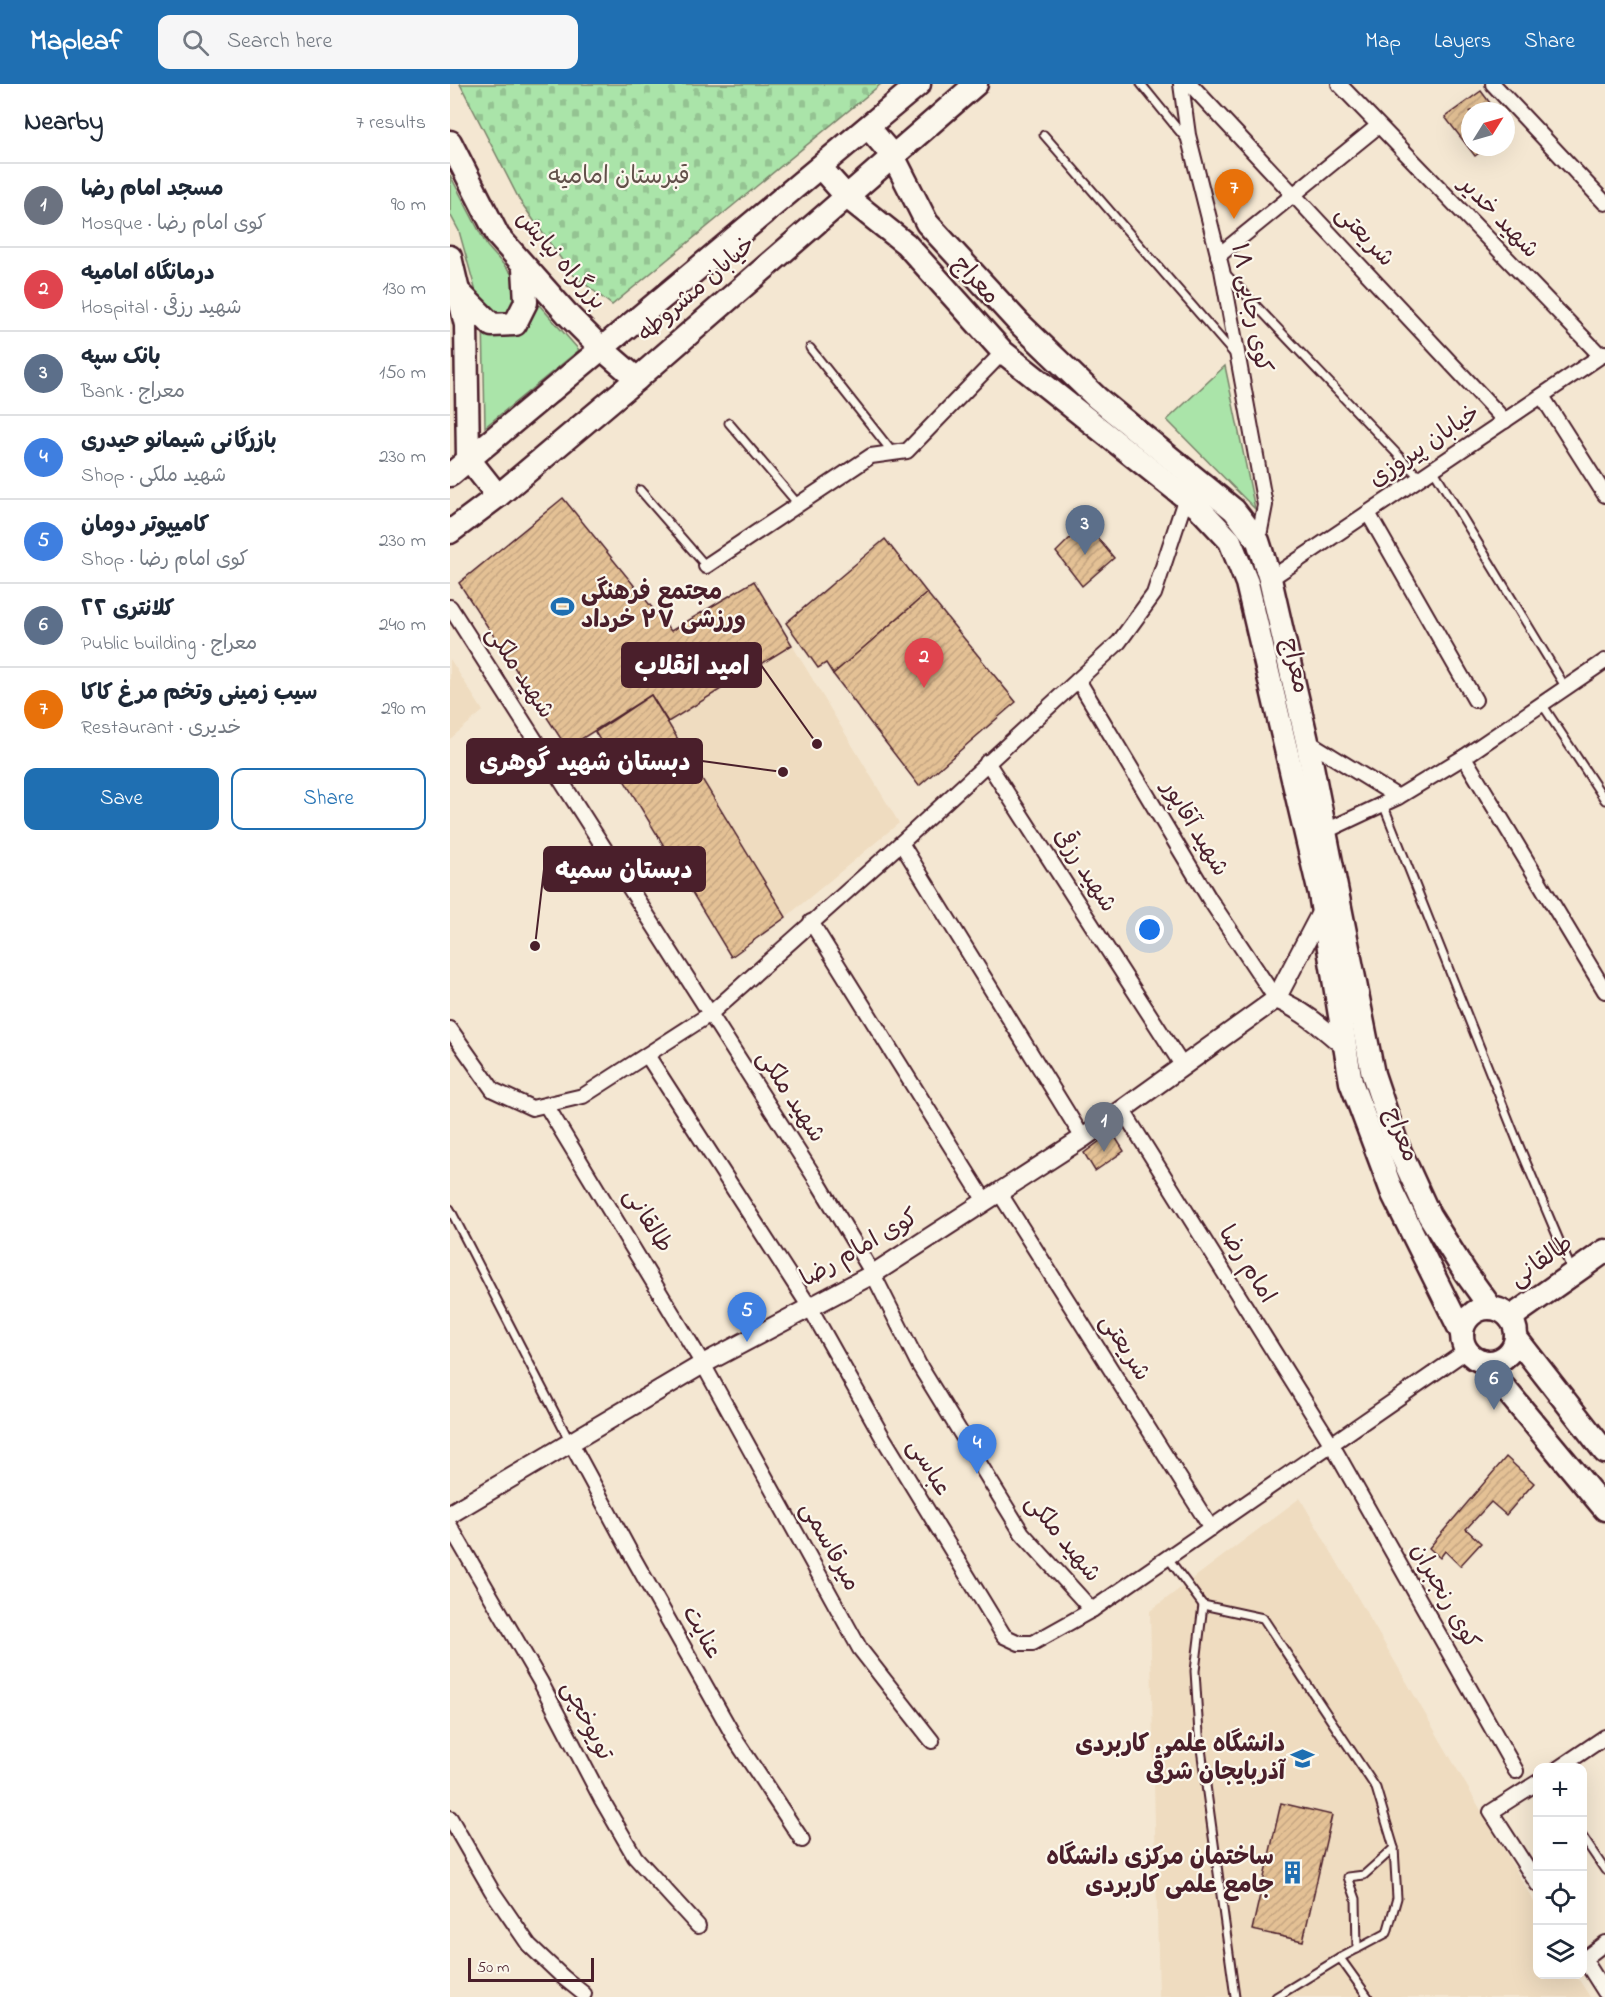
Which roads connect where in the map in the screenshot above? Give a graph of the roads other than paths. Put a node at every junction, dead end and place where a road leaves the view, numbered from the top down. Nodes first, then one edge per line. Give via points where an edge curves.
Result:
1 (919, 84) edge
2 (976, 84) edge
3 (1141, 84) edge
4 (1181, 84) edge
5 (1190, 84) edge
6 (1339, 84) edge
7 (1493, 84) edge
8 (1378, 126) junction
9 (868, 127) junction
10 (1044, 135) dead end
11 (450, 142) edge
12 (1190, 143) junction
13 (893, 156) junction
14 (820, 167) junction
15 (1293, 194) junction
16 (847, 196) junction
17 (1605, 203) edge
18 (927, 223) junction
19 (906, 244) junction
20 (450, 256) edge
21 (1218, 256) junction
22 (524, 268) junction
23 (1222, 270) junction
24 (459, 292) junction
25 (601, 348) junction
26 (810, 348) dead end
27 (1003, 352) junction
28 (1603, 355) edge
29 (1238, 358) junction
30 (637, 379) junction
31 (1542, 396) junction
32 (1505, 421) junction
33 (729, 423) dead end
34 (894, 453) junction
35 (468, 459) junction
36 (1433, 469) junction
37 (450, 475) edge
38 (1419, 477) junction
39 (640, 490) dead end
40 (1605, 495) edge
41 (498, 496) junction
42 (1186, 497) junction
43 (798, 504) junction
44 (1368, 513) junction
45 (450, 532) edge
46 (1258, 541) junction
47 (706, 566) joint
48 (1270, 579) junction
49 (450, 607) edge
50 (1605, 662) edge
51 (1078, 680) junction
52 (1566, 688) junction
53 (1475, 700) dead end
54 (1542, 704) junction
55 (1308, 741) junction
56 (1464, 757) junction
57 (987, 762) junction
58 (1398, 797) junction
59 (1605, 800) edge
60 (1383, 804) junction
61 (1326, 831) junction
62 (901, 843) junction
63 (1323, 909) junction
64 (811, 922) junction
65 (1605, 991) edge
66 (1276, 999) junction
67 (710, 1014) junction
68 (450, 1029) edge
69 (1345, 1047) junction
70 (647, 1055) junction
71 (1182, 1065) junction
72 (546, 1105) junction
73 (1122, 1109) junction
74 (1083, 1138) junction
75 (992, 1197) junction
76 (450, 1209) edge
77 (1605, 1251) edge
78 (1573, 1273) junction
79 (873, 1274) junction
80 (809, 1306) junction
81 (1506, 1321) junction
82 (1470, 1348) junction
83 (703, 1364) junction
84 (571, 1443) junction
85 (1332, 1445) junction
86 (1605, 1452) edge
87 (1605, 1509) edge
88 (450, 1514) edge
89 (450, 1526) edge
90 (1210, 1528) junction
91 (1168, 1558) junction
92 (1203, 1605) junction
93 (1092, 1610) junction
94 (1605, 1737) edge
95 (932, 1741) dead end
96 (1565, 1763) edge
97 (1516, 1772) dead end
98 (1533, 1785) edge
99 (450, 1818) edge
100 (802, 1840) dead end
101 (1587, 1843) edge
102 (1394, 1848) junction
103 (1605, 1870) edge
104 (1533, 1878) edge
105 (698, 1926) dead end
106 (1605, 1943) edge
107 (1357, 1949) junction
108 (1587, 1955) edge
109 (1340, 1958) junction
110 (1587, 1964) edge
111 (1605, 1992) edge
112 (584, 1994) dead end
113 (1235, 1997) edge
114 (1276, 1997) edge
115 (1368, 1997) edge

1 - 9 main road, خیابان مشروطه
2 - 13 main road, خیابان مشروطه
3 - 12 lane
4 - 12 street, کوی رجایی ۱۸
5 - 15 street, شریعتی
6 - 8 street, شهید خدیر
7 - 17 street
8 - 15 street
8 - 28 street, شهید خدیر
9 - 13 main road, معراج
9 - 14 main road, خیابان مشروطه
10 - 29 lane
11 - 22 main road, بزرگراه نیایش via 498,236
12 - 21 street, کوی رجایی ۱۸
13 - 16 main road, خیابان مشروطه
13 - 18 main road, معراج
14 - 16 main road, معراج
14 - 25 main road, خیابان مشروطه
15 - 21 street
15 - 32 street, شریعتی
16 - 19 main road, معراج
16 - 30 main road, خیابان مشروطه
18 - 19 main road
18 - 46 main road, معراج via 1019,323 1097,398 1234,510
19 - 27 main road, معراج
20 - 24 main road
21 - 23 street, کوی رجایی ۱۸
22 - 24 main road via 526,302 515,324 492,325
22 - 25 main road, بزرگراه نیایش
23 - 29 street, کوی رجایی ۱۸
23 - 38 lane
24 - 35 main road via 466,325
25 - 30 main road, بزرگراه نیایش
25 - 35 main road, خیابان مشروطه
26 - 34 lane
27 - 34 street via 907,451
27 - 42 main road, معراج
28 - 31 street, خیابان پیروزی
29 - 46 street, کوی رجایی ۱۸ via 1265,505
30 - 41 main road, خیابان مشروطه
31 - 32 street, خیابان پیروزی
31 - 40 street
32 - 36 street, خیابان پیروزی
33 - 43 lane
34 - 43 street via 871,456
35 - 37 main road, خیابان مشروطه
35 - 41 main road
36 - 38 street, خیابان پیروزی
36 - 52 lane
38 - 44 street, خیابان پیروزی
39 - 47 lane
41 - 45 main road, خیابان مشروطه
42 - 51 street via 1154,594 1119,642
42 - 63 main road, معراج via 1230,541 1247,583
43 - 47 street
44 - 48 street, خیابان پیروزی
44 - 53 street
46 - 48 main road, معراج
48 - 55 main road, معراج
49 - 67 street, شهید ملکی
50 - 52 street
51 - 57 street
51 - 66 street, شهید آقاپور via 1210,900
52 - 54 street
54 - 56 street
54 - 59 lane
55 - 58 street
55 - 61 main road, معراج
56 - 58 street
56 - 65 street
57 - 62 street
57 - 71 street, شهید رزقی
58 - 60 street
60 - 61 street
60 - 78 lane
61 - 81 main road, معراج via 1373,1074 1396,1145 1430,1215 1465,1272
62 - 64 street
62 - 74 street
63 - 66 street
63 - 69 main road, معراج
64 - 67 street
64 - 75 street, شریعتی
66 - 69 street via 1293,1005
66 - 71 street, کوی امام رضا
67 - 70 street
67 - 79 street, شهید ملکی
68 - 72 street via 493,1090 532,1108
69 - 82 main road, معراج via 1351,1082 1393,1194
70 - 72 street via 583,1096
70 - 80 street, عباسی
71 - 73 street, کوی امام رضا
72 - 83 street, طالقانی
73 - 74 street, کوی امام رضا
73 - 85 street, امام رضا
74 - 75 street, کوی امام رضا
75 - 79 street, کوی امام رضا
75 - 90 street, شریعتی
76 - 84 lane
77 - 78 main road, طالقانی
78 - 81 main road, طالقانی
79 - 80 street, کوی امام رضا
79 - 93 street, شهید ملکی via 919,1365 1022,1533
80 - 83 street, کوی امام رضا
80 - 93 street, عباسی via 882,1436 1004,1636 1019,1643 1033,1643
81 - 82 main road via 1482,1309 1468,1317 1464,1325
81 - 82 main road via 1514,1347 1508,1355 1491,1362
81 - 86 main road, معراج
82 - 85 street
82 - 87 main road, معراج
83 - 84 street, کوی امام رضا
83 - 95 street, میرقاسمی via 860,1649
84 - 88 street, کوی امام رضا
84 - 100 street, عنایت via 731,1732
85 - 90 street
85 - 97 street, کوی رنجبران
89 - 105 street, تویوخچی via 534,1670 635,1857
90 - 91 street
91 - 92 lane
91 - 93 street
92 - 102 lane via 1263,1618 1376,1788
92 - 113 lane via 1195,1671 1199,1734
94 - 96 street
98 - 104 street via 1491,1812
99 - 112 street via 528,1945
101 - 103 lane
102 - 107 lane via 1397,1898 1387,1933
102 - 107 lane via 1364,1875 1348,1877 1356,1899
106 - 108 street
107 - 109 lane
109 - 114 lane
109 - 115 lane
110 - 111 street

